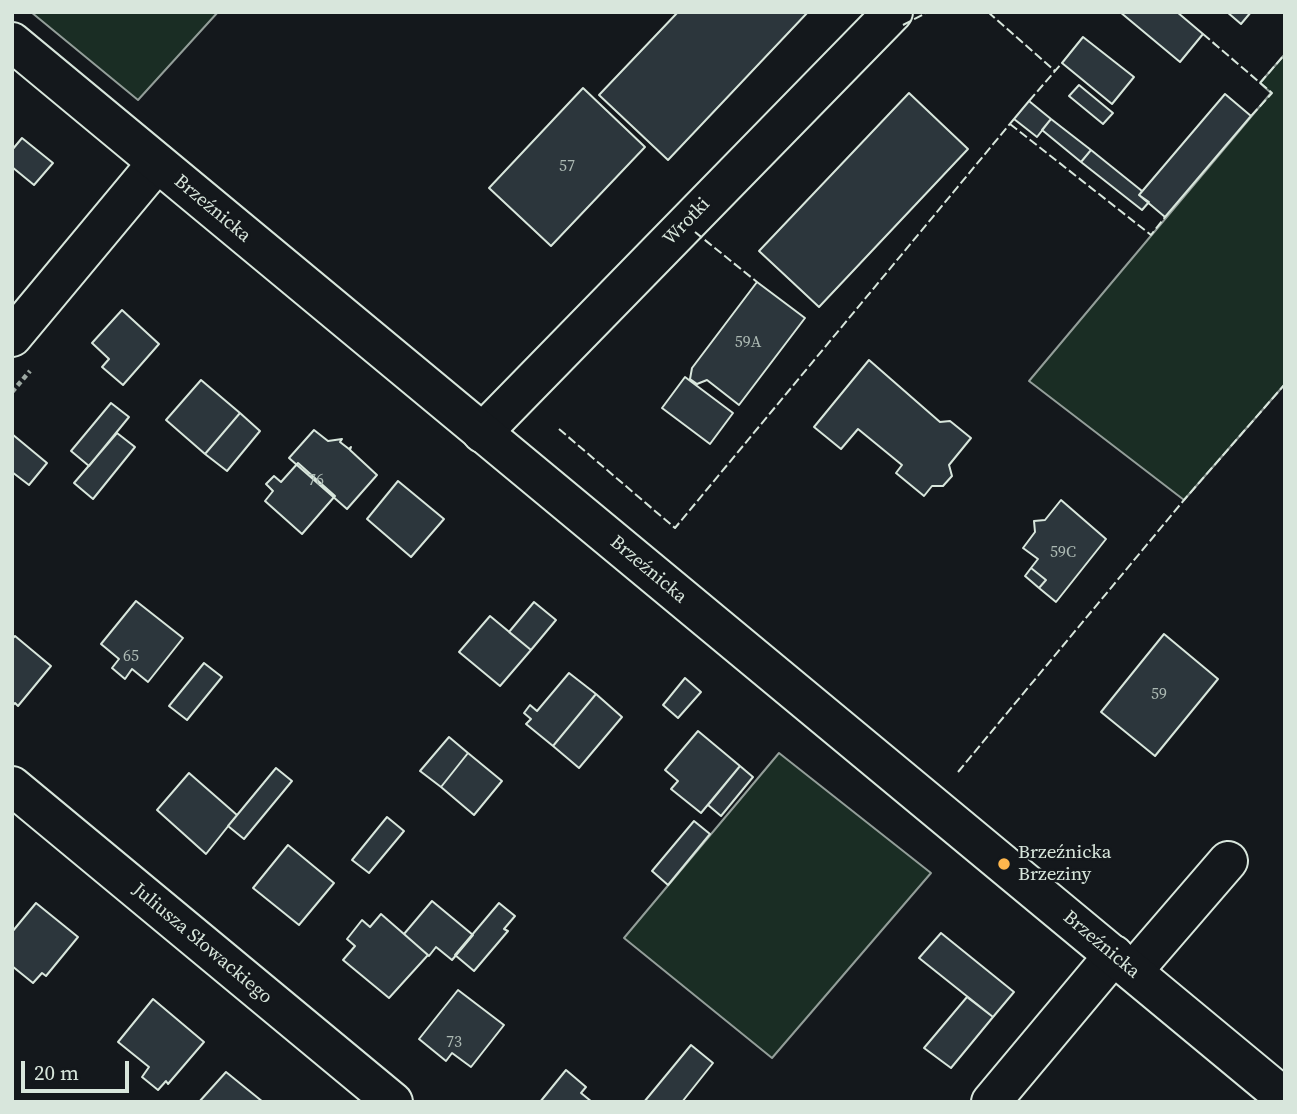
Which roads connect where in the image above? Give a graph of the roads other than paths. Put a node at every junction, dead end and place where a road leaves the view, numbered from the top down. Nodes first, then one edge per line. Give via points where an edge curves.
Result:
1 (893, 12) edge
2 (12, 42) edge
3 (157, 163) junction
4 (12, 337) edge
5 (482, 433) junction
6 (12, 786) edge
7 (1228, 861) dead end
8 (1123, 963) junction
9 (1285, 1098) edge
10 (393, 1102) edge
11 (991, 1102) edge

1 - 5 main road, Wrotki
2 - 3 main road, Brzeźnicka
3 - 4 main road
3 - 5 main road, Brzeźnicka
5 - 8 main road, Brzeźnicka
6 - 10 main road, Juliusza Słowackiego
7 - 8 main road
8 - 9 main road, Brzeźnicka
8 - 11 main road

